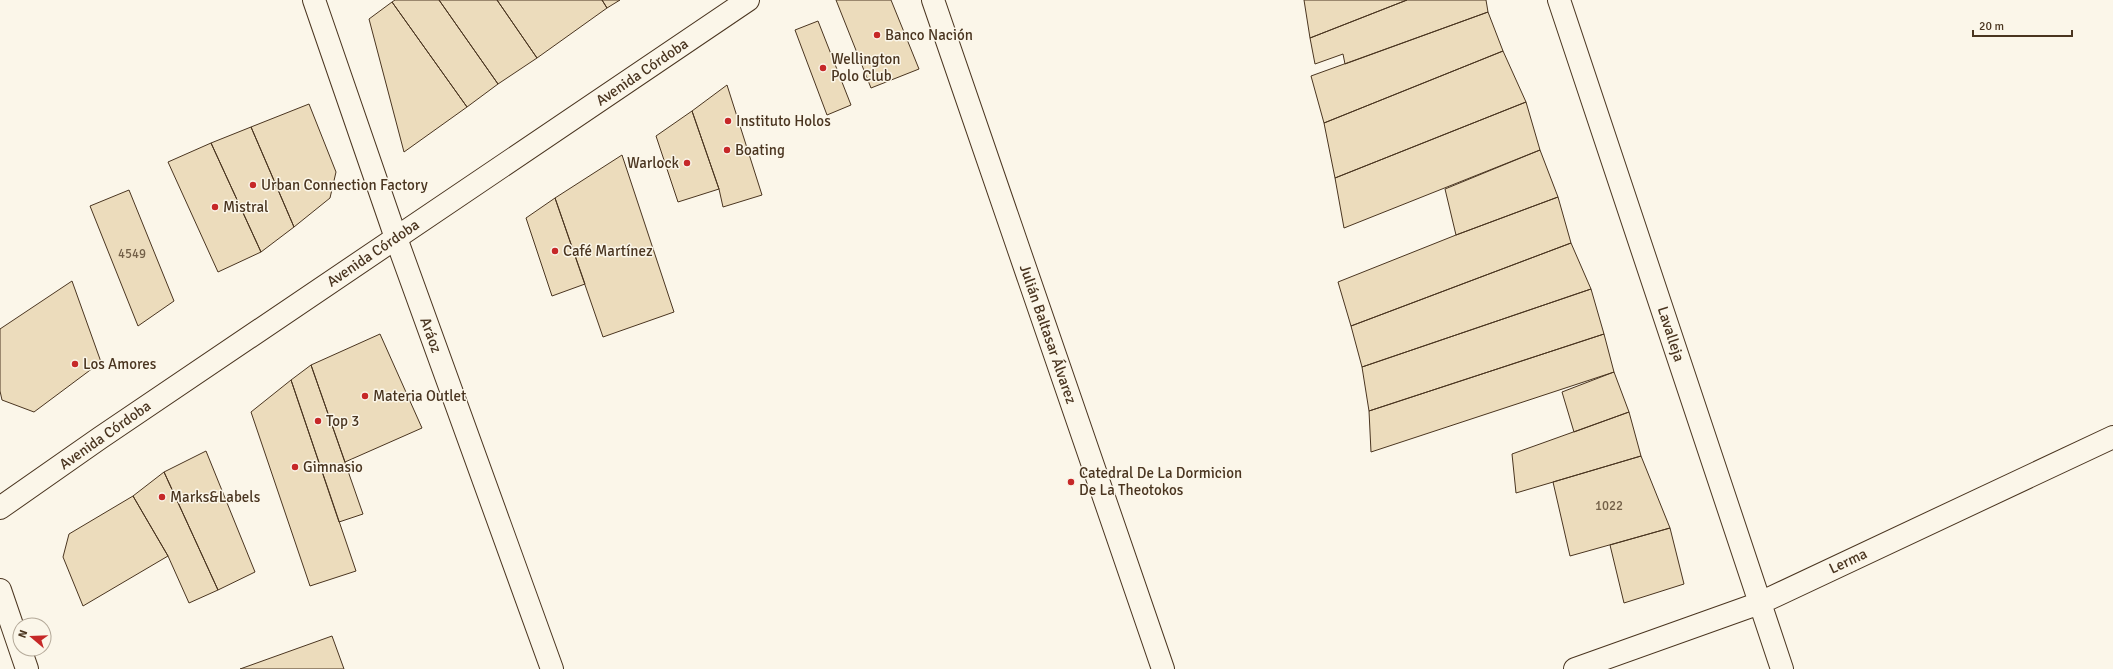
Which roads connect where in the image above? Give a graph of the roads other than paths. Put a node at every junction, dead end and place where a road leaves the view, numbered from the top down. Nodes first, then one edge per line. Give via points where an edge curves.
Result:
1 (314, 0) edge
2 (748, 0) edge
3 (934, 0) edge
4 (1559, 0) edge
5 (396, 238) junction
6 (2113, 437) edge
7 (0, 508) edge
8 (0, 590) edge
9 (1760, 603) junction
10 (27, 669) edge
11 (552, 669) edge
12 (1163, 669) edge
13 (1575, 669) edge
14 (1782, 669) edge

1 - 5 street, Aráoz
2 - 5 street, Avenida Córdoba
3 - 12 street, Julián Baltasar Álvarez
4 - 9 street, Lavalleja
5 - 7 street, Avenida Córdoba
5 - 11 street, Aráoz
6 - 9 street, Lerma
8 - 10 street
9 - 13 street, Lerma
9 - 14 street, Lavalleja

